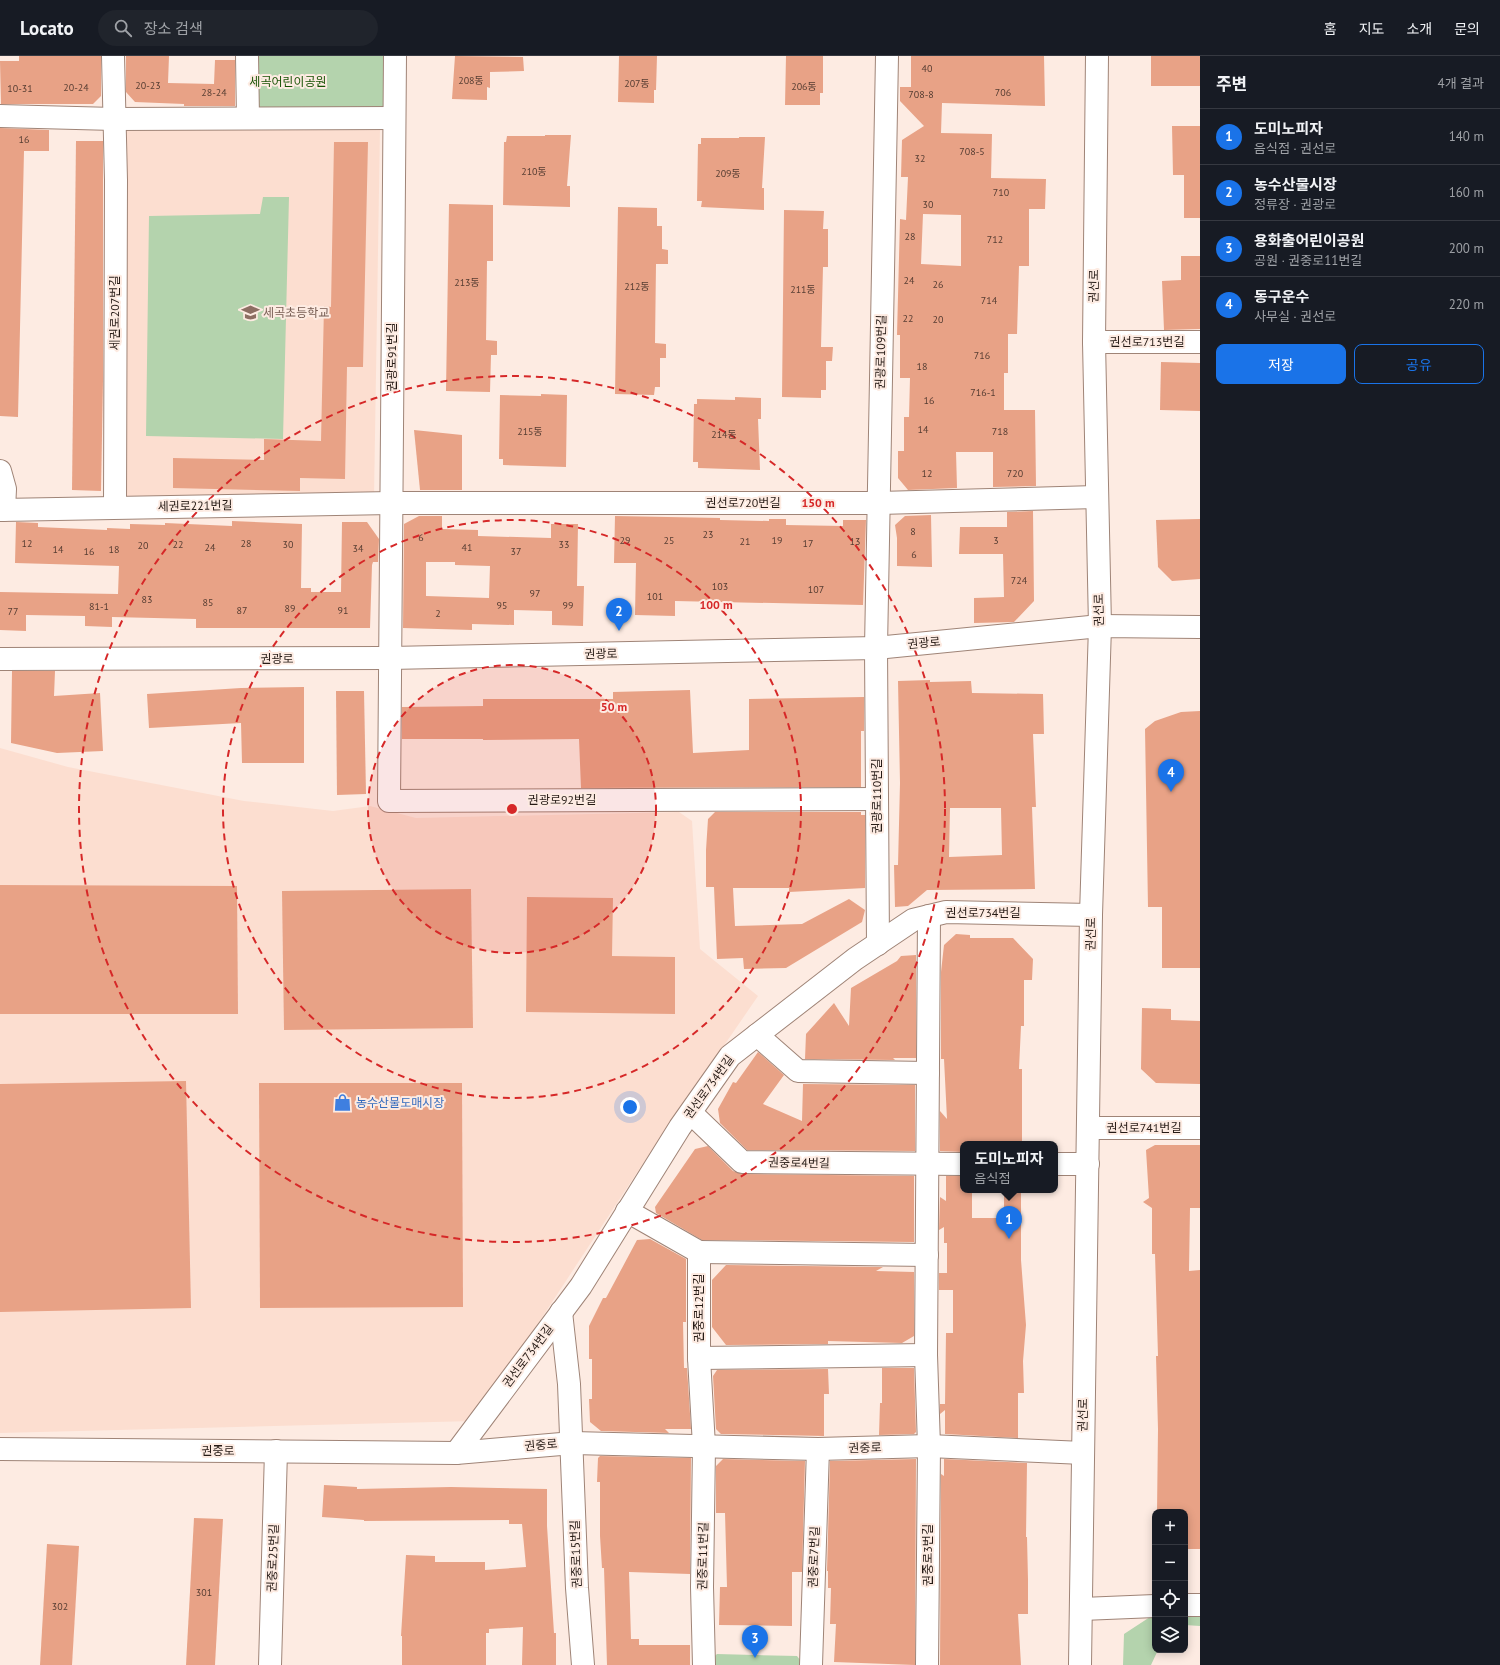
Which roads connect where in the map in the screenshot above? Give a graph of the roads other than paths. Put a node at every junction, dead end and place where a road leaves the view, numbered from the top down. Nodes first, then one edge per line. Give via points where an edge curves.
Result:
1 (113, 56) edge
2 (247, 56) edge
3 (395, 56) edge
4 (887, 56) edge
5 (1097, 56) edge
6 (0, 116) edge
7 (248, 118) junction
8 (394, 118) junction
9 (114, 119) junction
10 (1094, 342) junction
11 (1200, 342) edge
12 (0, 471) edge
13 (1096, 497) junction
14 (391, 503) junction
15 (878, 503) junction
16 (115, 507) junction
17 (2, 510) edge
18 (1100, 626) junction
19 (1200, 628) edge
20 (876, 648) junction
21 (390, 658) junction
22 (0, 659) edge
23 (877, 799) junction
24 (1091, 915) junction
25 (929, 916) junction
26 (878, 944) junction
27 (757, 1034) junction
28 (928, 1073) junction
29 (690, 1113) junction
30 (1088, 1128) junction
31 (1200, 1128) edge
32 (927, 1164) junction
33 (960, 1164) edge
34 (1058, 1164) edge
35 (1088, 1164) junction
36 (627, 1211) junction
37 (699, 1252) junction
38 (927, 1255) junction
39 (561, 1312) junction
40 (926, 1355) junction
41 (699, 1358) junction
42 (573, 1443) junction
43 (704, 1446) junction
44 (929, 1446) junction
45 (0, 1449) edge
46 (818, 1449) junction
47 (276, 1451) junction
48 (456, 1453) junction
49 (1083, 1453) junction
50 (1188, 1605) edge
51 (1200, 1605) edge
52 (1152, 1606) edge
53 (1082, 1609) junction
54 (270, 1665) edge
55 (582, 1665) edge
56 (704, 1665) edge
57 (810, 1665) edge
58 (927, 1665) edge
59 (1080, 1665) edge

1 - 9 street, 세권로207번길
2 - 7 street
3 - 8 street, 권광로91번길
4 - 15 street, 권광로109번길
5 - 10 street, 권선로
6 - 9 street
7 - 8 street
7 - 9 street
8 - 14 street, 권광로91번길
9 - 16 street, 세권로207번길
10 - 11 street, 권선로713번길
10 - 13 street, 권선로
12 - 17 street via 5,489
13 - 15 street, 권선로720번길
13 - 18 street, 권선로
14 - 15 street, 권선로720번길
14 - 16 street, 세권로221번길
14 - 21 street, 권광로91번길
15 - 20 street, 권광로109번길
16 - 17 street, 세권로221번길
18 - 19 street, 권광로
18 - 20 street, 권광로
18 - 24 street, 권선로
20 - 21 street, 권광로
20 - 23 street, 권광로110번길
21 - 22 street, 권광로
21 - 23 street, 권광로92번길 via 389,801
23 - 26 street, 권광로110번길
24 - 25 street, 권선로734번길 via 946,912
24 - 30 street, 권선로
25 - 26 street, 권선로734번길 via 913,920
25 - 28 street
26 - 27 street, 권선로734번길
27 - 28 street via 798,1071
27 - 29 street, 권선로734번길 via 730,1056
28 - 32 street
29 - 32 street, 권중로4번길 via 742,1162
29 - 36 street, 권선로734번길
30 - 31 street, 권선로741번길
30 - 35 street, 권선로
32 - 33 street
32 - 38 street
34 - 35 street
35 - 49 street, 권선로
36 - 37 street
36 - 39 street, 권선로734번길
37 - 38 street
37 - 41 street, 권중로12번길
38 - 40 street
39 - 42 street, 권중로15번길
39 - 48 street, 권선로734번길
40 - 41 street
40 - 44 street
41 - 43 street, 권중로12번길
42 - 43 street, 권중로
42 - 48 street, 권중로
42 - 55 street, 권중로15번길
43 - 46 street, 권중로
43 - 56 street, 권중로11번길
44 - 46 street, 권중로
44 - 49 street, 권중로
44 - 58 street, 권중로3번길
45 - 47 street, 권중로
46 - 57 street, 권중로7번길
47 - 48 street, 권중로
47 - 54 street, 권중로25번길
49 - 53 street, 권선로
50 - 51 street
52 - 53 street
53 - 59 street, 권선로

